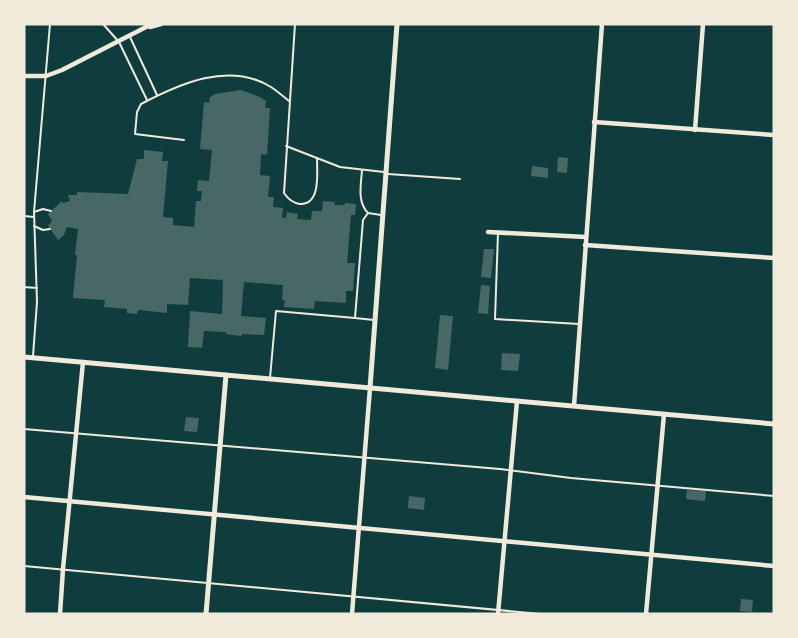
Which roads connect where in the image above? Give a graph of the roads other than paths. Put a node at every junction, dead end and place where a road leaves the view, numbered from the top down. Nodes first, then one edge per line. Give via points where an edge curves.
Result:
1 (50, 24) edge
2 (103, 24) edge
3 (161, 24) edge
4 (295, 24) edge
5 (397, 24) edge
6 (602, 24) edge
7 (702, 24) edge
8 (150, 26) edge
9 (130, 37) junction
10 (119, 42) junction
11 (24, 76) edge
12 (46, 76) junction
13 (157, 95) junction
14 (147, 100) junction
15 (289, 101) junction
16 (594, 122) junction
17 (695, 130) junction
18 (774, 135) edge
19 (184, 140) dead end
20 (286, 146) junction
21 (317, 158) junction
22 (362, 170) junction
23 (387, 173) junction
24 (460, 179) dead end
25 (51, 211) dead end
26 (34, 212) junction
27 (368, 213) junction
28 (383, 215) junction
29 (24, 216) edge
30 (34, 217) junction
31 (34, 226) junction
32 (50, 229) dead end
33 (488, 232) dead end
34 (498, 233) junction
35 (585, 237) junction
36 (585, 245) junction
37 (774, 258) edge
38 (24, 287) edge
39 (37, 288) junction
40 (355, 318) junction
41 (376, 320) junction
42 (579, 324) junction
43 (24, 357) edge
44 (33, 357) junction
45 (83, 362) junction
46 (226, 375) junction
47 (270, 379) junction
48 (370, 388) junction
49 (517, 401) junction
50 (574, 406) junction
51 (664, 414) junction
52 (774, 424) edge
53 (24, 429) edge
54 (76, 433) junction
55 (220, 446) junction
56 (364, 458) junction
57 (510, 471) junction
58 (658, 485) junction
59 (774, 496) edge
60 (24, 497) edge
61 (69, 501) junction
62 (215, 514) junction
63 (358, 527) junction
64 (504, 540) junction
65 (652, 554) junction
66 (24, 566) edge
67 (774, 566) edge
68 (63, 569) junction
69 (209, 583) junction
70 (352, 596) junction
71 (498, 612) edge
72 (60, 614) edge
73 (206, 614) edge
74 (352, 614) edge
75 (542, 614) edge
76 (646, 614) edge

1 - 12 lane
2 - 10 lane
3 - 8 street
4 - 15 lane
5 - 23 street
6 - 16 street
7 - 17 street
8 - 9 street
9 - 10 street
9 - 13 lane
10 - 12 street
10 - 14 lane
11 - 12 street
12 - 26 lane
13 - 14 lane
13 - 15 lane via 198,78 227,76 254,79
14 - 19 lane via 137,112 135,134
15 - 20 lane
16 - 17 street
16 - 35 street
17 - 18 street
20 - 21 lane
20 - 21 lane via 284,193 296,203 312,199
21 - 22 lane
22 - 23 lane
22 - 27 lane via 361,201
23 - 24 lane
23 - 28 street
25 - 26 lane via 43,208
26 - 30 lane
27 - 28 lane
27 - 40 lane via 363,220
28 - 41 street
29 - 30 lane
30 - 31 lane
31 - 32 lane
31 - 39 lane
33 - 34 street
34 - 35 street
34 - 42 lane via 495,319
35 - 36 street
36 - 37 street
36 - 42 street
38 - 39 lane
39 - 44 lane
40 - 41 lane
40 - 47 lane via 276,311
41 - 48 street
42 - 50 street
43 - 44 street
44 - 45 street
45 - 46 street
45 - 54 street
46 - 47 street
46 - 55 street
47 - 48 street
48 - 49 street
48 - 56 street
49 - 50 street
49 - 57 street
50 - 51 street
51 - 52 street
51 - 58 street
53 - 54 lane
54 - 55 lane
54 - 61 street
55 - 56 lane
55 - 62 street
56 - 57 lane
56 - 63 street
57 - 58 lane
57 - 64 street
58 - 59 lane
58 - 65 street
60 - 61 street
61 - 62 street
61 - 68 street
62 - 63 street
62 - 69 street
63 - 64 street
63 - 70 street
64 - 65 street
64 - 71 street
65 - 67 street
65 - 76 street
66 - 68 lane
68 - 69 lane
68 - 72 street
69 - 70 lane
69 - 73 street
70 - 71 lane
70 - 74 street
71 - 75 lane

